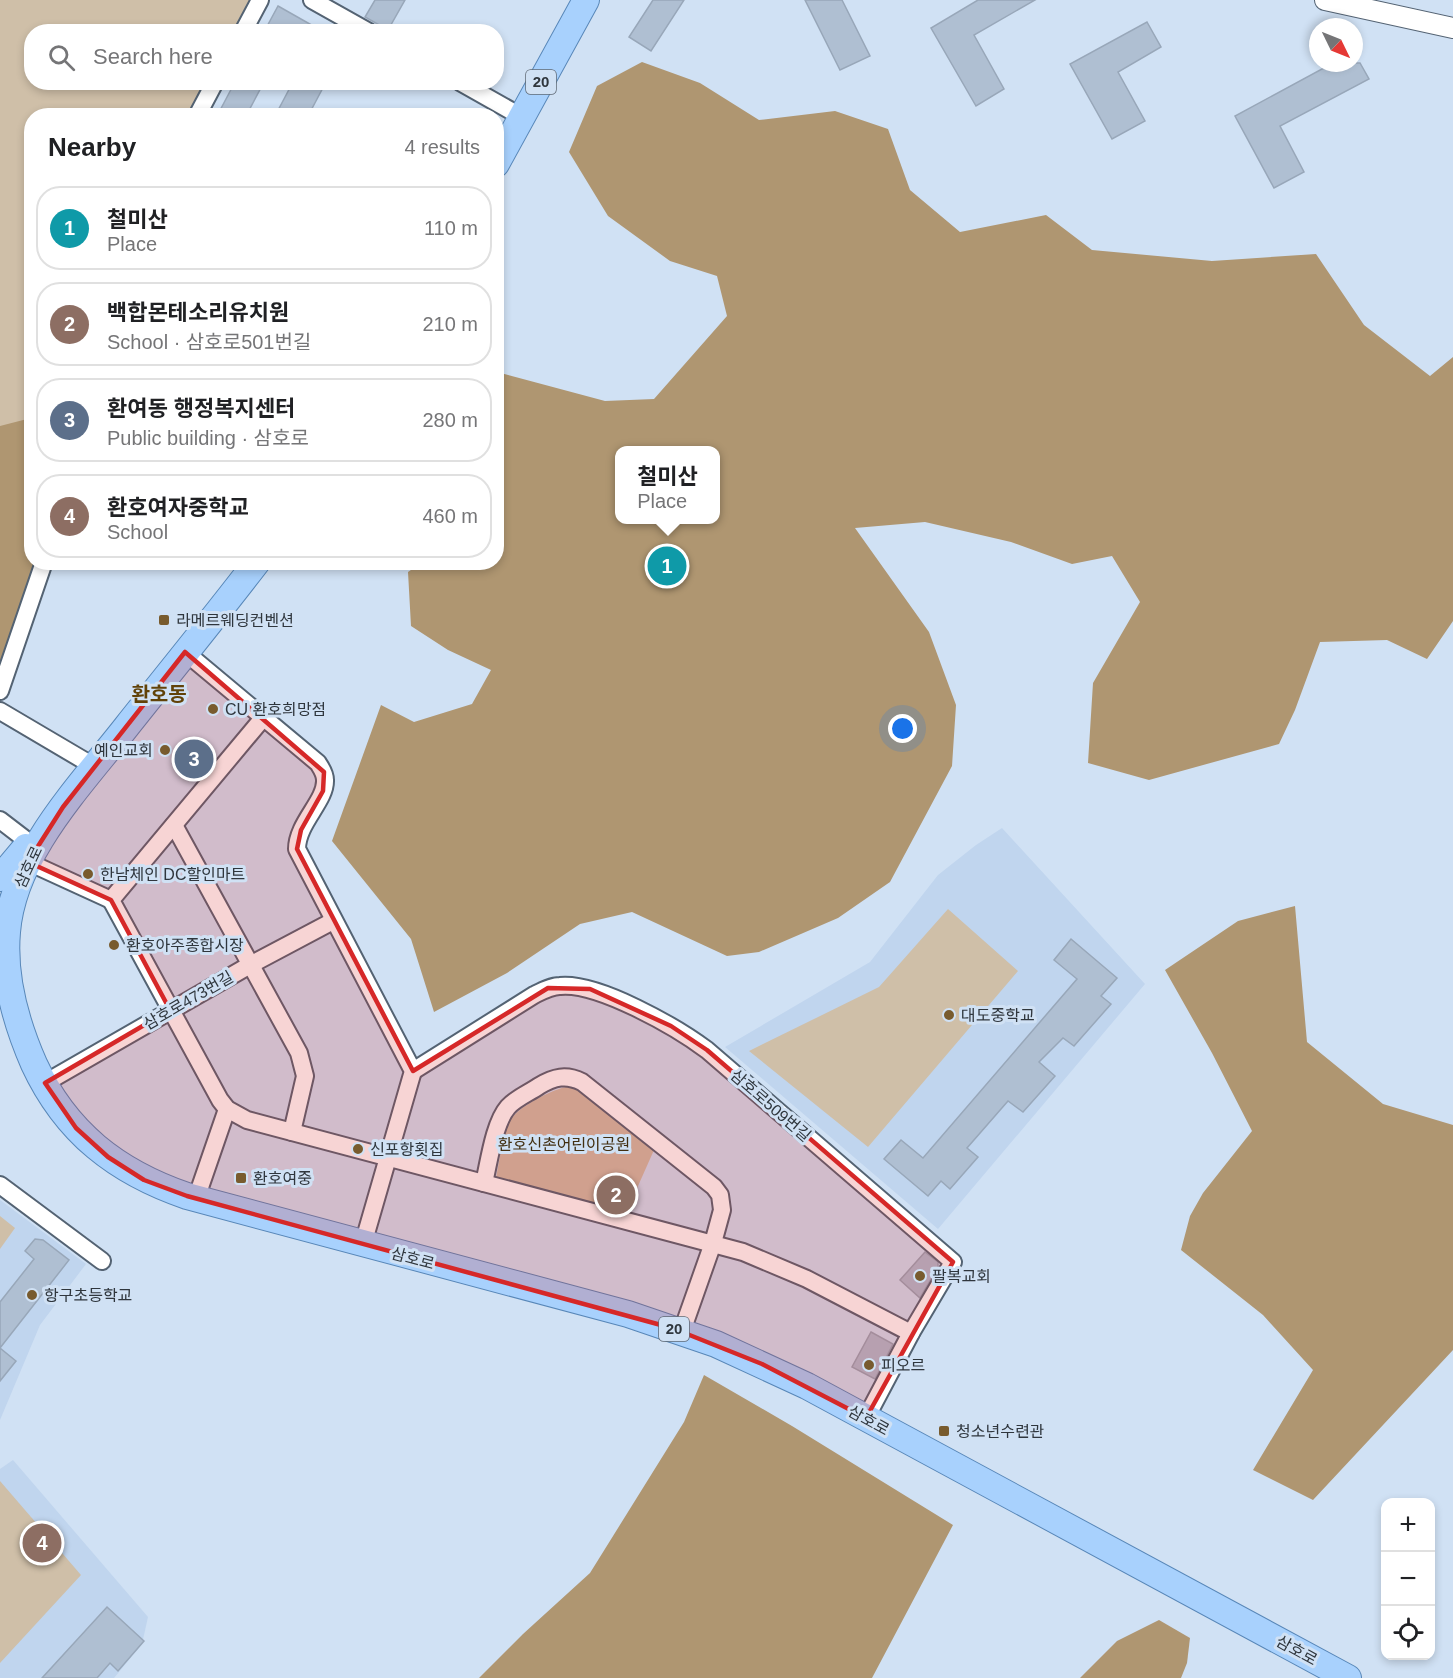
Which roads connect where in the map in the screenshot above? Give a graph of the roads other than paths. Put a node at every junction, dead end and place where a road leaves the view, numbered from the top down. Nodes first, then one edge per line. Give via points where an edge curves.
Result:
1 (260, 0) edge
2 (312, 0) edge
3 (586, 0) edge
4 (1325, 0) edge
5 (247, 24) edge
6 (355, 24) edge
7 (1453, 28) edge
8 (211, 90) edge
9 (474, 90) edge
10 (201, 108) edge
11 (522, 117) junction
12 (504, 150) edge
13 (41, 570) edge
14 (250, 570) edge
15 (185, 652) junction
16 (0, 691) edge
17 (0, 711) edge
18 (263, 718) junction
19 (94, 767) junction
20 (0, 820) edge
21 (174, 825) junction
22 (29, 853) junction
23 (0, 878) edge
24 (111, 900) junction
25 (6, 909) edge
26 (333, 921) junction
27 (250, 965) junction
28 (170, 1010) junction
29 (9, 1014) edge
30 (413, 1071) junction
31 (45, 1083) junction
32 (227, 1109) junction
33 (292, 1132) junction
34 (386, 1158) junction
35 (484, 1183) junction
36 (0, 1185) edge
37 (196, 1199) junction
38 (713, 1243) junction
39 (363, 1244) junction
40 (102, 1261) dead end
41 (682, 1331) junction
42 (911, 1333) junction
43 (866, 1418) junction
44 (1348, 1678) edge

1 - 5 street
2 - 6 street
3 - 11 main road, 20
4 - 7 street
8 - 10 street
9 - 11 street
11 - 12 main road, 20
13 - 16 street
14 - 15 main road
15 - 18 street
15 - 19 main road
17 - 19 street
18 - 21 street
18 - 26 street via 324,772 323,791 301,830 297,849
19 - 22 main road
20 - 22 street
21 - 24 street
21 - 27 street
22 - 23 main road
22 - 24 street
22 - 25 main road, 삼호로 / 20
24 - 28 street
25 - 29 main road, 삼호로 / 20
26 - 27 street, 삼호로473번길
26 - 30 street
27 - 28 street, 삼호로473번길
27 - 33 street via 304,1065 303,1091
28 - 31 street, 삼호로473번길
28 - 32 street
29 - 31 main road, 삼호로 / 20
30 - 34 street
30 - 42 street, 삼호로509번길 via 534,995 561,985 590,989 671,1026 707,1050 953,1262
31 - 37 main road, 삼호로 / 20 via 76,1128 108,1157 144,1180
32 - 33 street via 247,1120
32 - 37 street
33 - 34 street
34 - 35 street
34 - 39 street
35 - 38 street
35 - 38 street via 507,1108 549,1080 572,1077 714,1187 720,1195 722,1210
36 - 40 street
37 - 39 main road, 삼호로 / 20
38 - 41 street
38 - 42 street via 807,1279
39 - 41 main road, 삼호로 / 20
41 - 43 main road, 삼호로 / 20 via 762,1364
42 - 43 street, 삼호로509번길
43 - 44 main road, 삼호로 / 20

